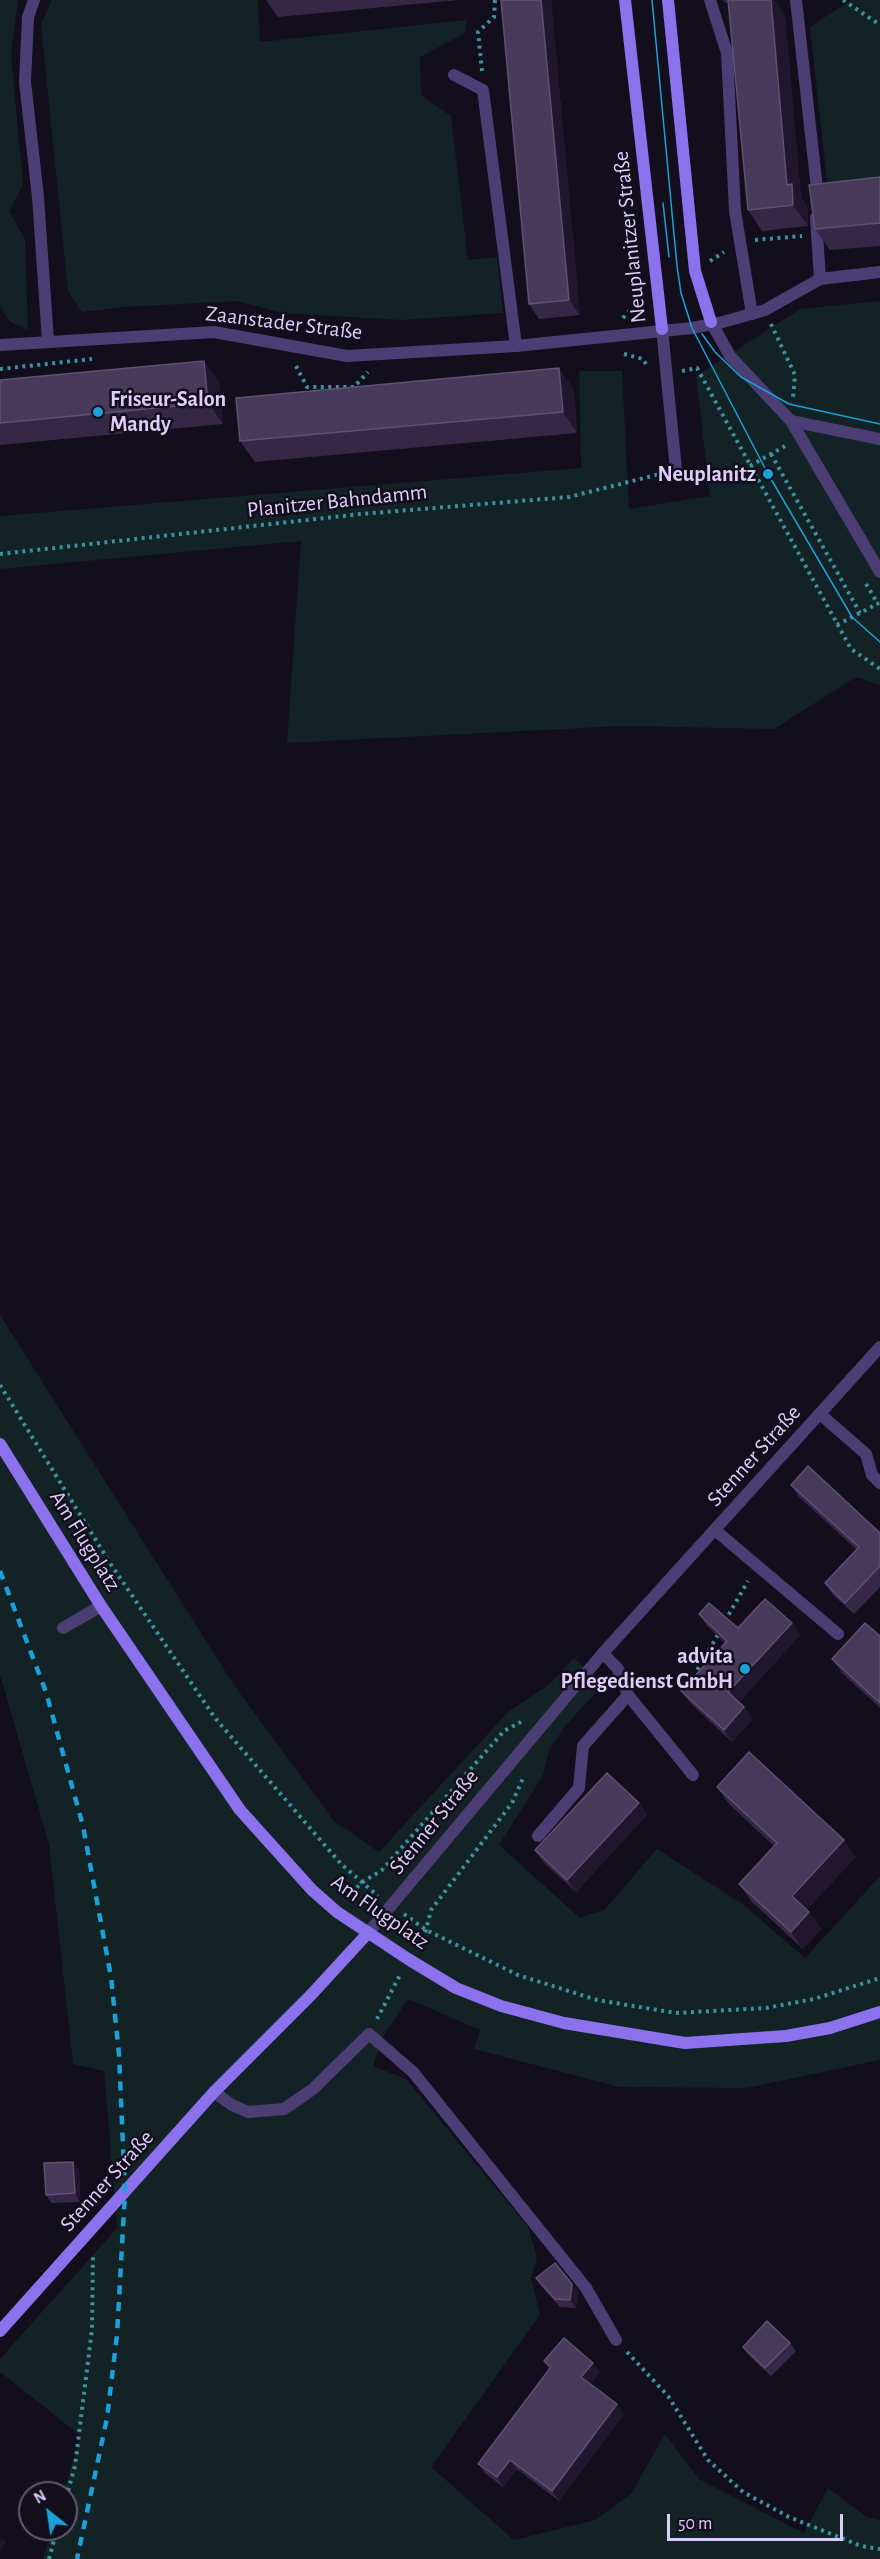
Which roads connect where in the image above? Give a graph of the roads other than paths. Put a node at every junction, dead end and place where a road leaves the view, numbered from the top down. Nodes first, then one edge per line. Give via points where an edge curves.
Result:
1 (34, 0) edge
2 (625, 0) edge
3 (668, 0) edge
4 (710, 0) edge
5 (798, 2) edge
6 (454, 75) dead end
7 (880, 272) edge
8 (820, 279) junction
9 (752, 314) junction
10 (711, 322) junction
11 (662, 329) junction
12 (48, 341) junction
13 (0, 345) edge
14 (516, 346) junction
15 (790, 421) junction
16 (880, 439) edge
17 (676, 470) road end
18 (880, 572) edge
19 (880, 1347) edge
20 (820, 1414) junction
21 (0, 1444) edge
22 (880, 1483) edge
23 (716, 1530) junction
24 (101, 1606) junction
25 (63, 1628) dead end
26 (838, 1634) dead end
27 (603, 1653) junction
28 (628, 1695) junction
29 (693, 1775) dead end
30 (538, 1836) dead end
31 (368, 1933) junction
32 (880, 2012) edge
33 (214, 2092) junction
34 (0, 2331) edge
35 (616, 2340) road end

1 - 12 street via 28,17 25,82
2 - 11 street, Neuplanitzer Straße
3 - 10 street via 695,271
4 - 9 street via 727,53 739,242
5 - 8 street via 824,195 815,204
6 - 14 street via 483,90
7 - 8 street
8 - 9 street, Zaanstader Straße
9 - 10 street, Zaanstader Straße
10 - 11 street, Zaanstader Straße via 692,328
10 - 15 street via 730,356
11 - 14 street, Zaanstader Straße
11 - 17 street, Neuplanitzer Straße
12 - 13 street, Zaanstader Straße
12 - 14 street, Zaanstader Straße via 214,332 346,356
15 - 16 street
15 - 18 street
19 - 20 street, Stenner Straße
20 - 22 street, Stenner Straße via 866,1454 872,1475
20 - 23 street, Stenner Straße
21 - 24 street, Am Flugplatz
23 - 26 street
23 - 27 street, Stenner Straße
24 - 25 street
24 - 31 street, Am Flugplatz via 240,1810 312,1890
27 - 28 street via 618,1669
27 - 31 street, Stenner Straße
28 - 29 street
28 - 30 street via 583,1746 579,1788
31 - 32 street, Am Flugplatz via 456,1988 501,2006 564,2023 685,2043 786,2036 830,2028
31 - 33 street, Stenner Straße
33 - 34 street, Stenner Straße
33 - 35 street via 248,2112 284,2109 313,2089 369,2034 420,2081 586,2288

